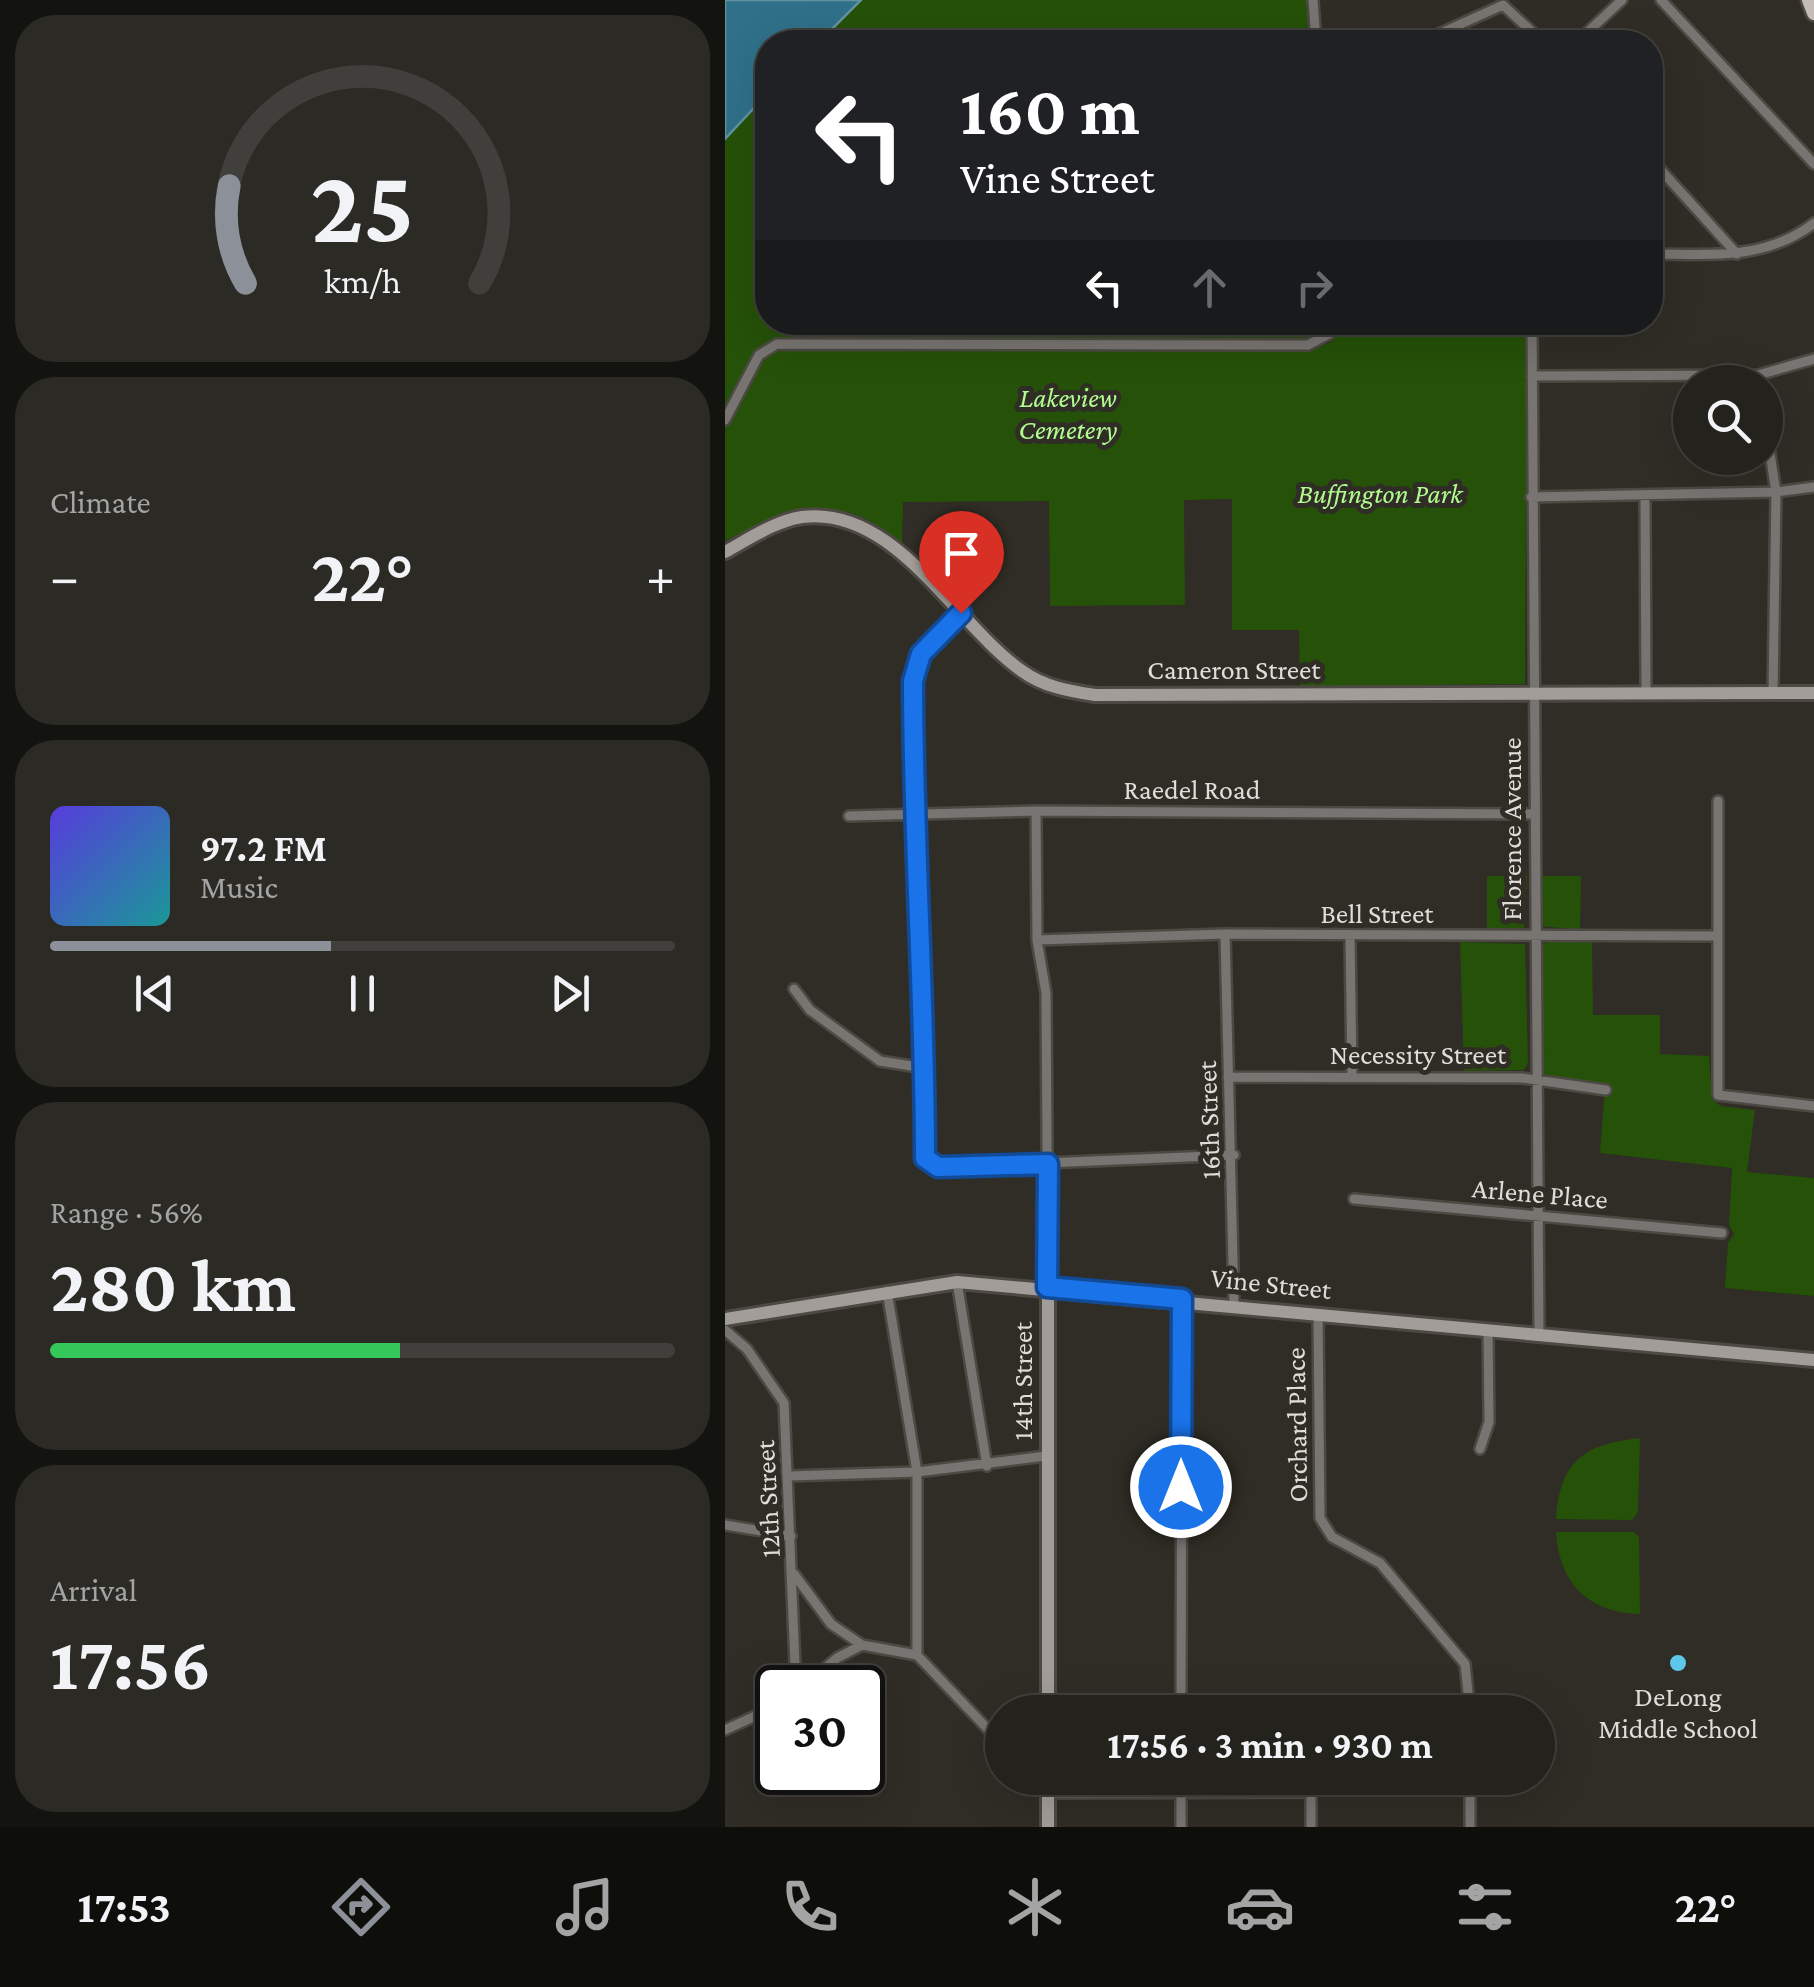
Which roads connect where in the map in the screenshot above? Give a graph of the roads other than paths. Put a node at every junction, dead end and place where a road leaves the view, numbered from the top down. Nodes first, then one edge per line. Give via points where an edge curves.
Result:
1 (1313, 0) edge
2 (1622, 0) edge
3 (1661, 0) edge
4 (1809, 0) edge
5 (1814, 13) edge
6 (1315, 30) edge
7 (1448, 30) edge
8 (1530, 30) edge
9 (1590, 30) edge
10 (1814, 164) edge
11 (1663, 172) edge
12 (1814, 223) edge
13 (1663, 254) edge
14 (1737, 254) junction
15 (1327, 335) edge
16 (1532, 335) edge
17 (1814, 359) edge
18 (1783, 370) edge
19 (1532, 376) junction
20 (1673, 378) edge
21 (725, 420) edge
22 (1773, 475) edge
23 (1814, 486) edge
24 (1775, 492) junction
25 (1645, 497) junction
26 (1531, 498) junction
27 (725, 552) edge
28 (961, 613) junction
29 (1814, 692) edge
30 (1533, 693) junction
31 (1646, 693) junction
32 (1773, 693) junction
33 (1718, 800) dead end
34 (1036, 810) junction
35 (913, 814) junction
36 (1534, 814) junction
37 (849, 816) dead end
38 (1225, 934) junction
39 (1534, 935) junction
40 (1350, 936) junction
41 (1718, 936) junction
42 (1037, 940) junction
43 (794, 989) dead end
44 (924, 1068) junction
45 (1352, 1076) junction
46 (1228, 1077) junction
47 (1536, 1081) junction
48 (1606, 1090) dead end
49 (1814, 1106) edge
50 (1233, 1155) junction
51 (1048, 1164) junction
52 (1354, 1199) dead end
53 (1536, 1216) junction
54 (1722, 1233) dead end
55 (957, 1282) junction
56 (1047, 1287) junction
57 (887, 1291) junction
58 (1182, 1299) junction
59 (1234, 1305) junction
60 (1318, 1314) junction
61 (725, 1318) edge
62 (725, 1330) edge
63 (1488, 1330) junction
64 (1539, 1335) junction
65 (1814, 1360) edge
66 (1480, 1448) dead end
67 (1047, 1456) junction
68 (987, 1466) junction
69 (917, 1472) junction
70 (789, 1476) junction
71 (725, 1524) edge
72 (791, 1536) junction
73 (793, 1572) junction
74 (862, 1646) junction
75 (917, 1655) junction
76 (798, 1665) edge
77 (828, 1665) edge
78 (1048, 1695) edge
79 (1181, 1695) edge
80 (1468, 1695) edge
81 (755, 1716) edge
82 (985, 1725) edge
83 (725, 1730) edge
84 (1048, 1795) edge
85 (1181, 1795) edge
86 (1311, 1795) edge
87 (1470, 1795) edge
88 (1048, 1827) edge
89 (1181, 1827) edge
90 (1311, 1827) edge
91 (1469, 1827) edge

1 - 6 street
2 - 9 street
3 - 10 street
4 - 5 main road
7 - 8 street via 1503,5
11 - 14 street
12 - 14 street via 1767,250
13 - 14 street
15 - 21 street via 1308,345 777,344 759,354
16 - 19 street, Florence Avenue
17 - 18 street
19 - 20 street
19 - 26 street, Florence Avenue
22 - 24 street
23 - 24 street
24 - 25 street
24 - 32 street
25 - 26 street
25 - 31 street
26 - 30 street, Florence Avenue
27 - 28 street, Cameron Street via 799,518 852,522 892,545
28 - 30 street, Cameron Street via 1022,671 1095,695
28 - 35 street via 916,668
29 - 32 street, Cameron Street
30 - 31 street, Cameron Street
30 - 36 street, Florence Avenue
31 - 32 street, Cameron Street
33 - 41 street
34 - 35 street, Raedel Road
34 - 36 street, Raedel Road
34 - 42 street, 14th Street
35 - 37 street, Raedel Road
35 - 44 street
36 - 39 street, Florence Avenue
38 - 40 street, Bell Street
38 - 42 street, Bell Street
38 - 46 street, 16th Street
39 - 40 street, Bell Street
39 - 41 street, Bell Street
39 - 47 street, Florence Avenue
40 - 45 street
41 - 49 street via 1718,1095
42 - 51 street, 14th Street via 1046,993
43 - 44 street via 810,1010 880,1061
44 - 51 street via 929,1163
45 - 46 street, Necessity Street
45 - 47 street, Necessity Street
46 - 50 street, 16th Street
47 - 48 street, Necessity Street
47 - 53 street, Florence Avenue
50 - 51 street
50 - 59 street, 16th Street
51 - 56 street, 14th Street
52 - 53 street, Arlene Place
53 - 54 street, Arlene Place
53 - 64 street, Florence Avenue
55 - 56 street, Vine Street
55 - 57 street, Vine Street
55 - 68 street
56 - 58 street, Vine Street
56 - 67 street, 14th Street
57 - 61 street, Vine Street
57 - 69 street
58 - 59 street, Vine Street
58 - 79 street
59 - 60 street, Vine Street
60 - 63 street, Vine Street
60 - 80 street, Orchard Place via 1320,1518 1332,1537 1380,1563 1465,1664
62 - 70 street, 12th Street via 747,1349 784,1403
63 - 64 street, Vine Street
63 - 66 street via 1489,1422
64 - 65 street, Vine Street
67 - 68 street
67 - 78 street, 14th Street
68 - 69 street
69 - 70 street
69 - 75 street
70 - 72 street, 12th Street
71 - 72 street
72 - 73 street, 12th Street
73 - 74 street via 831,1624
73 - 76 street, 12th Street
74 - 75 street
74 - 77 street
75 - 82 street
81 - 83 street
84 - 88 street
85 - 89 street
86 - 90 street
87 - 91 street

